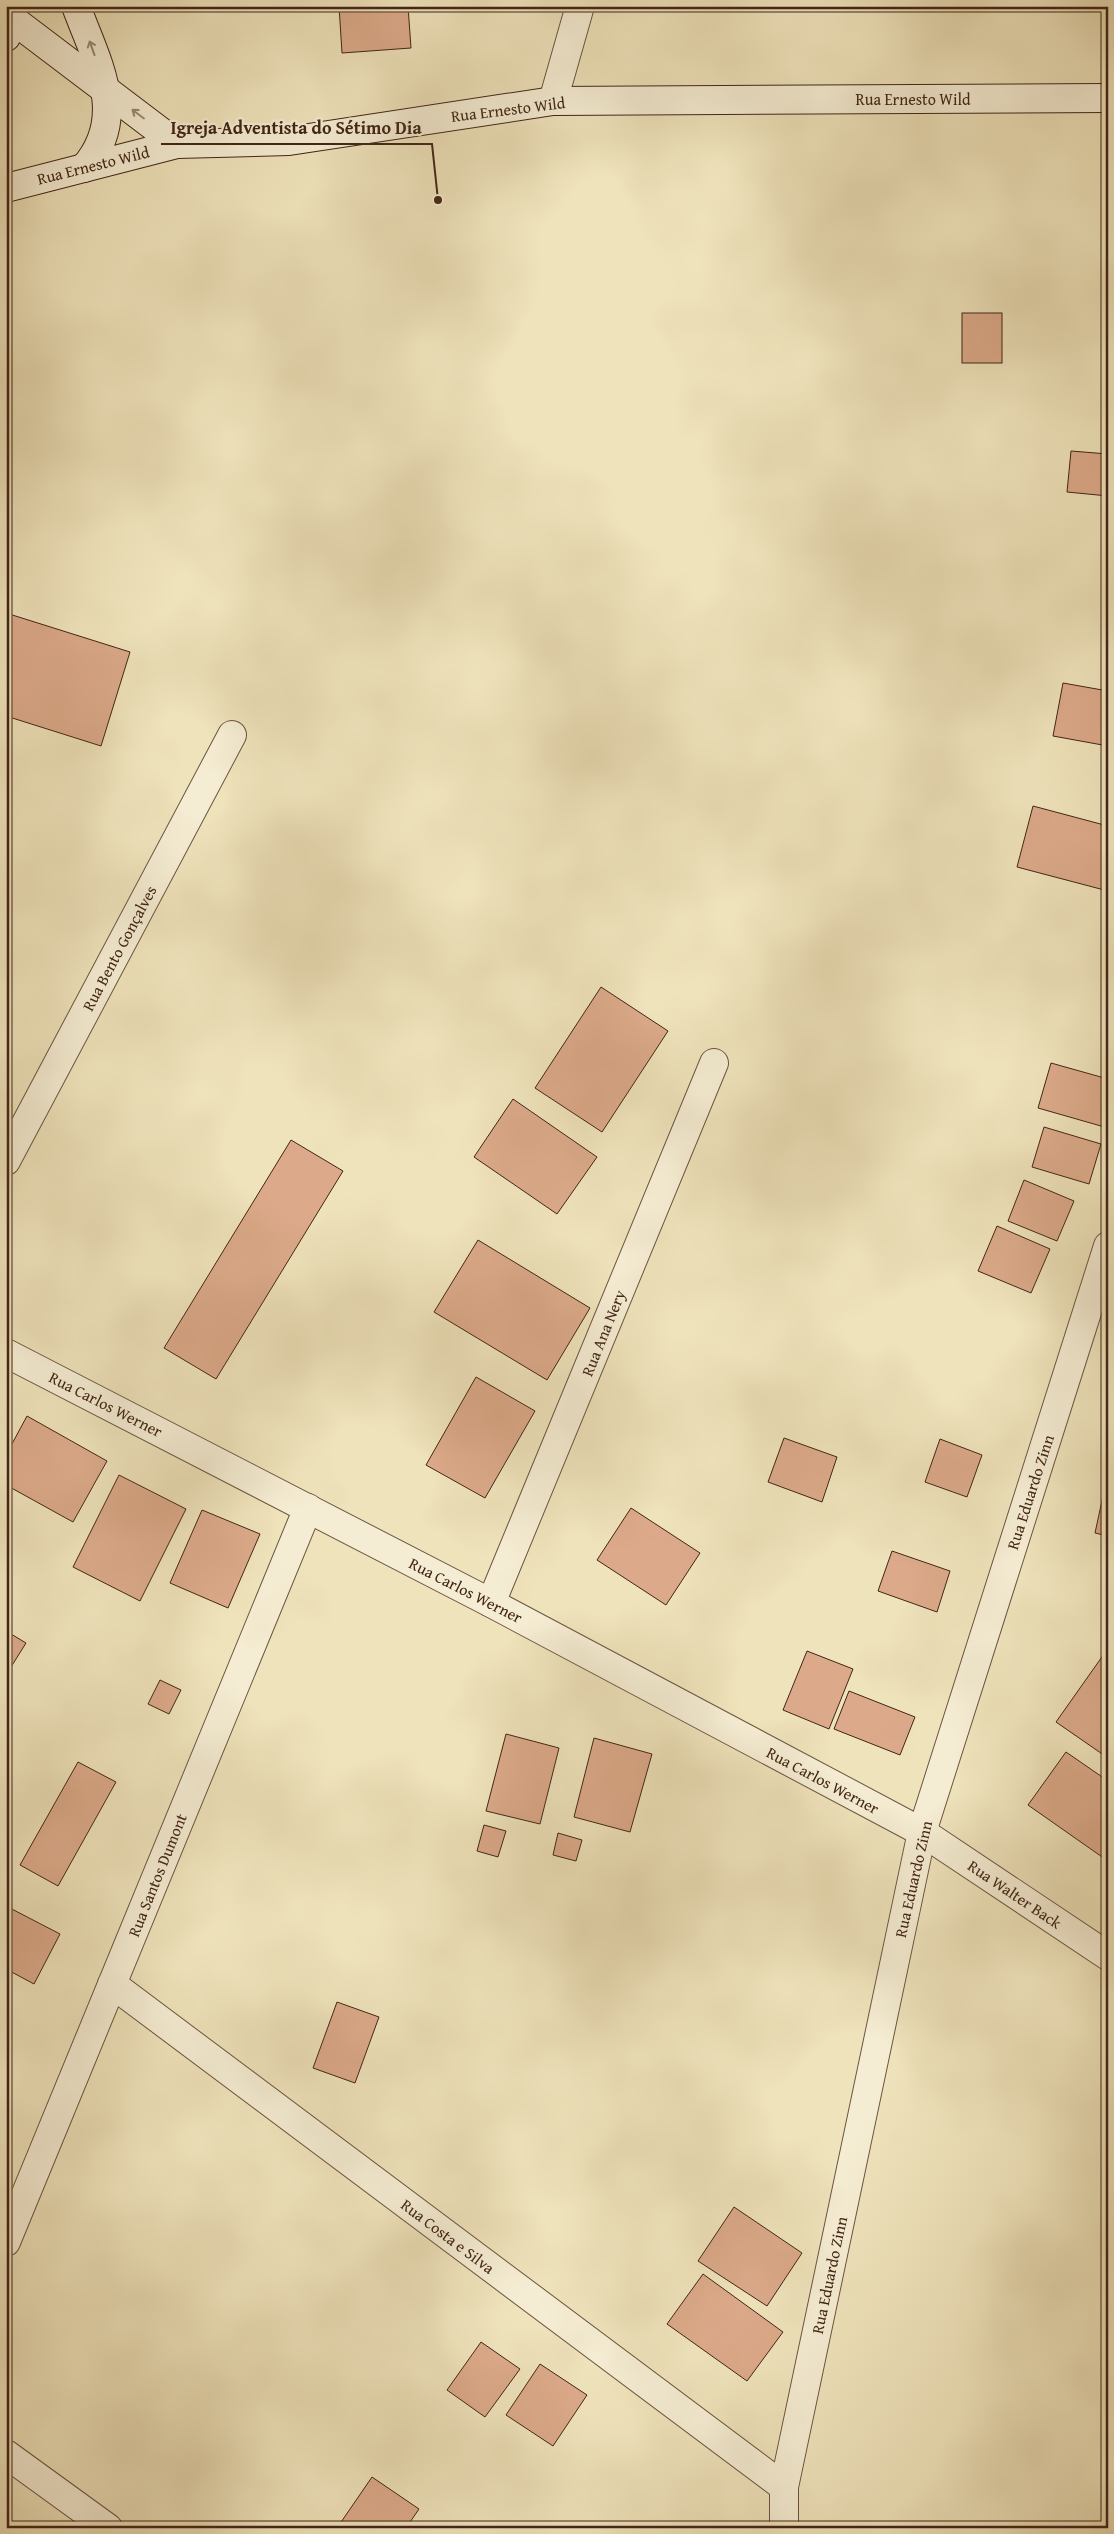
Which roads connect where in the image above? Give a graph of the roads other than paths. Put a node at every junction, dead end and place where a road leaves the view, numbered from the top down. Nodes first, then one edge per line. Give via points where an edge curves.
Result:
1 (76, 6) edge
2 (580, 6) edge
3 (11, 21) edge
4 (107, 91) junction
5 (1108, 98) edge
6 (553, 101) junction
7 (177, 144) junction
8 (84, 168) junction
9 (6, 188) edge
10 (232, 735) dead end
11 (714, 1063) dead end
12 (6, 1161) edge
13 (1108, 1246) edge
14 (6, 1353) edge
15 (308, 1508) junction
16 (491, 1603) junction
17 (922, 1832) junction
18 (1108, 1956) edge
19 (112, 1984) junction
20 (6, 2242) edge
21 (6, 2454) edge
22 (784, 2487) junction
23 (108, 2528) edge
24 (784, 2528) edge

4 -> 1 street
2 - 6 street
3 - 4 street
7 -> 4 street
4 - 8 street via 108,115 102,136 96,154
5 - 6 street, Rua Ernesto Wild
6 - 7 street, Rua Ernesto Wild via 289,141
7 - 8 street, Rua Ernesto Wild
8 - 9 street, Rua Ernesto Wild
10 - 12 street, Rua Bento Gonçalves
11 - 16 street, Rua Ana Nery
13 - 17 street, Rua Eduardo Zinn
14 - 15 street, Rua Carlos Werner
15 - 16 street, Rua Carlos Werner
15 - 19 street, Rua Santos Dumont
16 - 17 street, Rua Carlos Werner
17 - 18 street, Rua Walter Back
17 - 22 street, Rua Eduardo Zinn
19 - 20 street, Rua Santos Dumont
19 - 22 street, Rua Costa e Silva
21 - 23 street
22 - 24 street, Rua Eduardo Zinn

